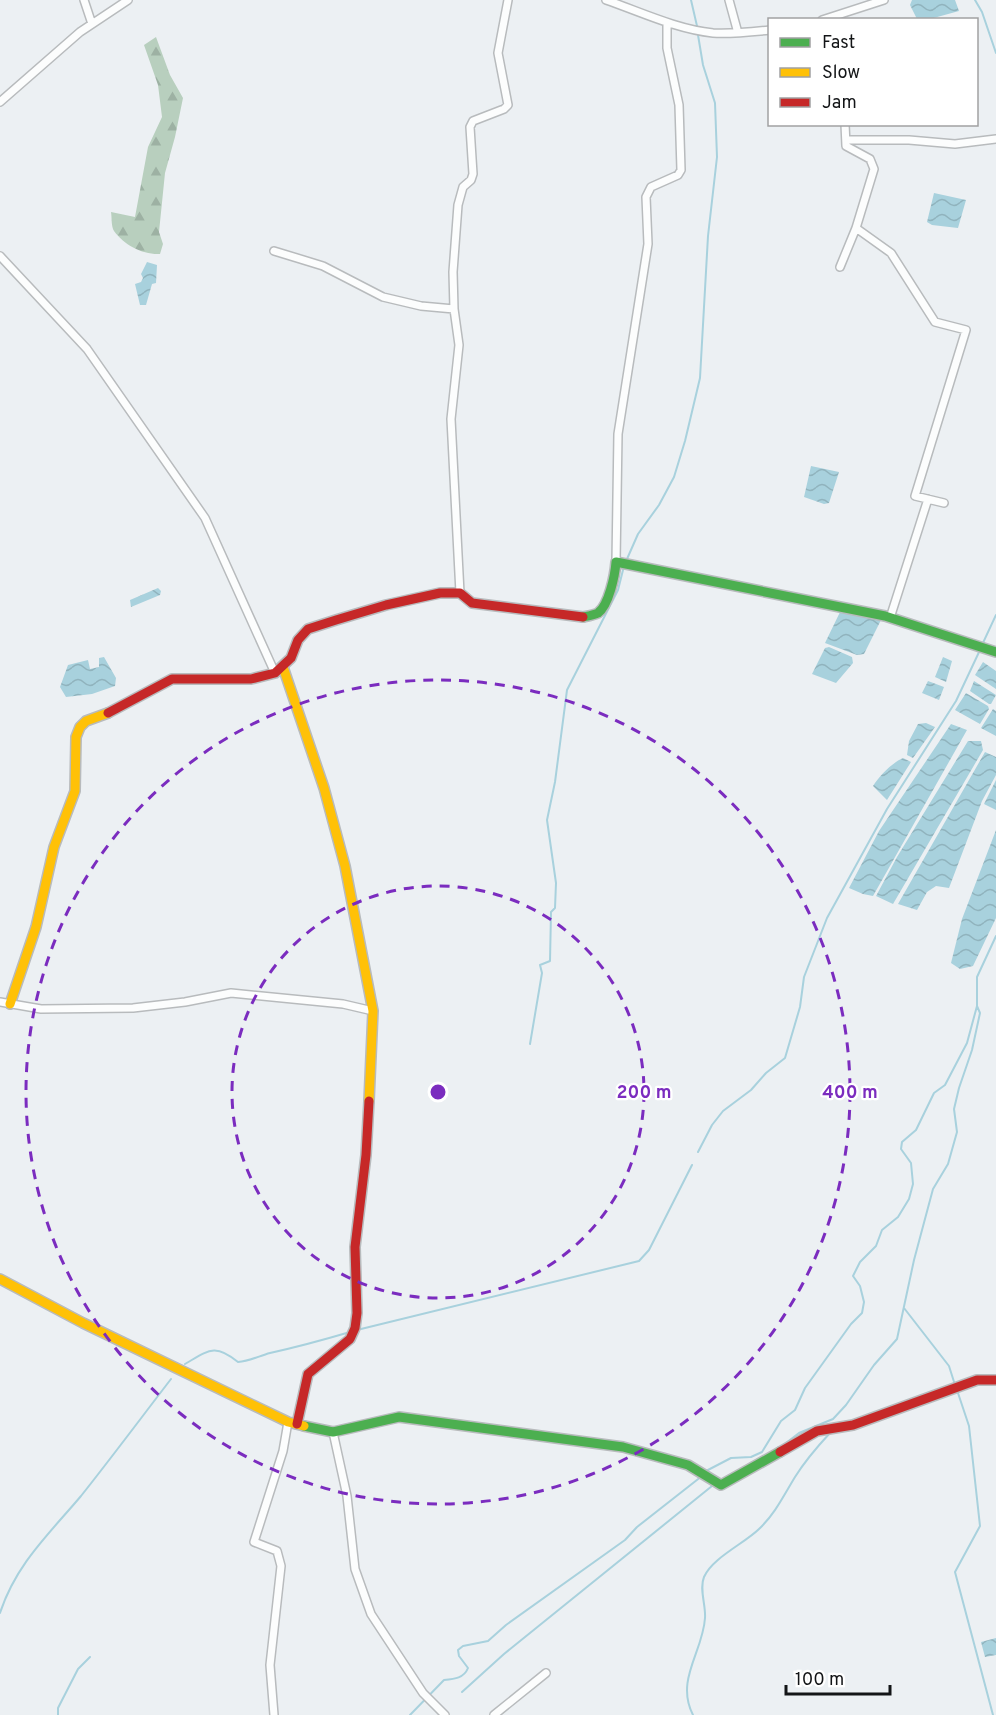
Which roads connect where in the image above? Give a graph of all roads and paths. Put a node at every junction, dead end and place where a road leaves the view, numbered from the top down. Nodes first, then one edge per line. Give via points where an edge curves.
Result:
1 (84, 0) edge
2 (128, 0) edge
3 (508, 0) edge
4 (606, 0) edge
5 (729, 0) edge
6 (884, 0) edge
7 (828, 18) edge
8 (667, 23) junction
9 (92, 24) junction
10 (768, 30) edge
11 (738, 33) junction
12 (0, 102) edge
13 (845, 126) edge
14 (996, 139) edge
15 (846, 140) junction
16 (855, 228) junction
17 (274, 251) dead end
18 (0, 256) edge
19 (840, 267) dead end
20 (454, 309) junction
21 (928, 499) junction
22 (944, 503) dead end
23 (616, 562) junction
24 (460, 593) junction
25 (890, 618) junction
26 (996, 652) edge
27 (279, 670) junction
28 (5, 1003) edge
29 (373, 1011) junction
30 (0, 1279) edge
31 (996, 1380) edge
32 (292, 1423) junction
33 (333, 1432) junction
34 (546, 1673) dead end
35 (274, 1715) edge
36 (445, 1715) edge
37 (494, 1715) edge

1 - 9 street
2 - 9 street
3 - 20 street via 498,53 508,105 473,121 470,127 473,174 463,187 459,206
4 - 8 street
5 - 11 street
6 - 7 street
8 - 11 street via 712,33
8 - 23 street via 667,48 679,105 681,170 651,187 646,197 648,244 618,434
9 - 12 street
10 - 11 street
13 - 15 street
14 - 15 street via 955,144
15 - 16 street via 846,146 870,159 874,169
16 - 19 street
16 - 21 street via 891,253 935,322 966,330 915,496
17 - 20 street via 323,266 383,297
18 - 27 street via 87,349 205,518
20 - 24 street via 459,345 451,419
21 - 22 street
21 - 25 street
23 - 24 street via 609,592 601,610 594,615 582,617 472,603
23 - 25 street
24 - 27 street via 440,593 386,605 308,629
25 - 26 street
27 - 28 street via 250,679 172,679 80,727 76,737 75,791 54,847 36,927
27 - 29 street via 324,788 345,866
28 - 29 street via 41,1009 133,1008 231,993 343,1004
29 - 32 street via 366,1155 355,1247 357,1313 350,1339 309,1374
30 - 32 street
31 - 33 street via 976,1380 853,1425 818,1431 721,1485 688,1465 612,1446 399,1417
32 - 33 street
32 - 35 street via 254,1542 277,1551 281,1566 270,1665
33 - 36 street via 347,1497 355,1569 371,1614 423,1693
34 - 37 street

